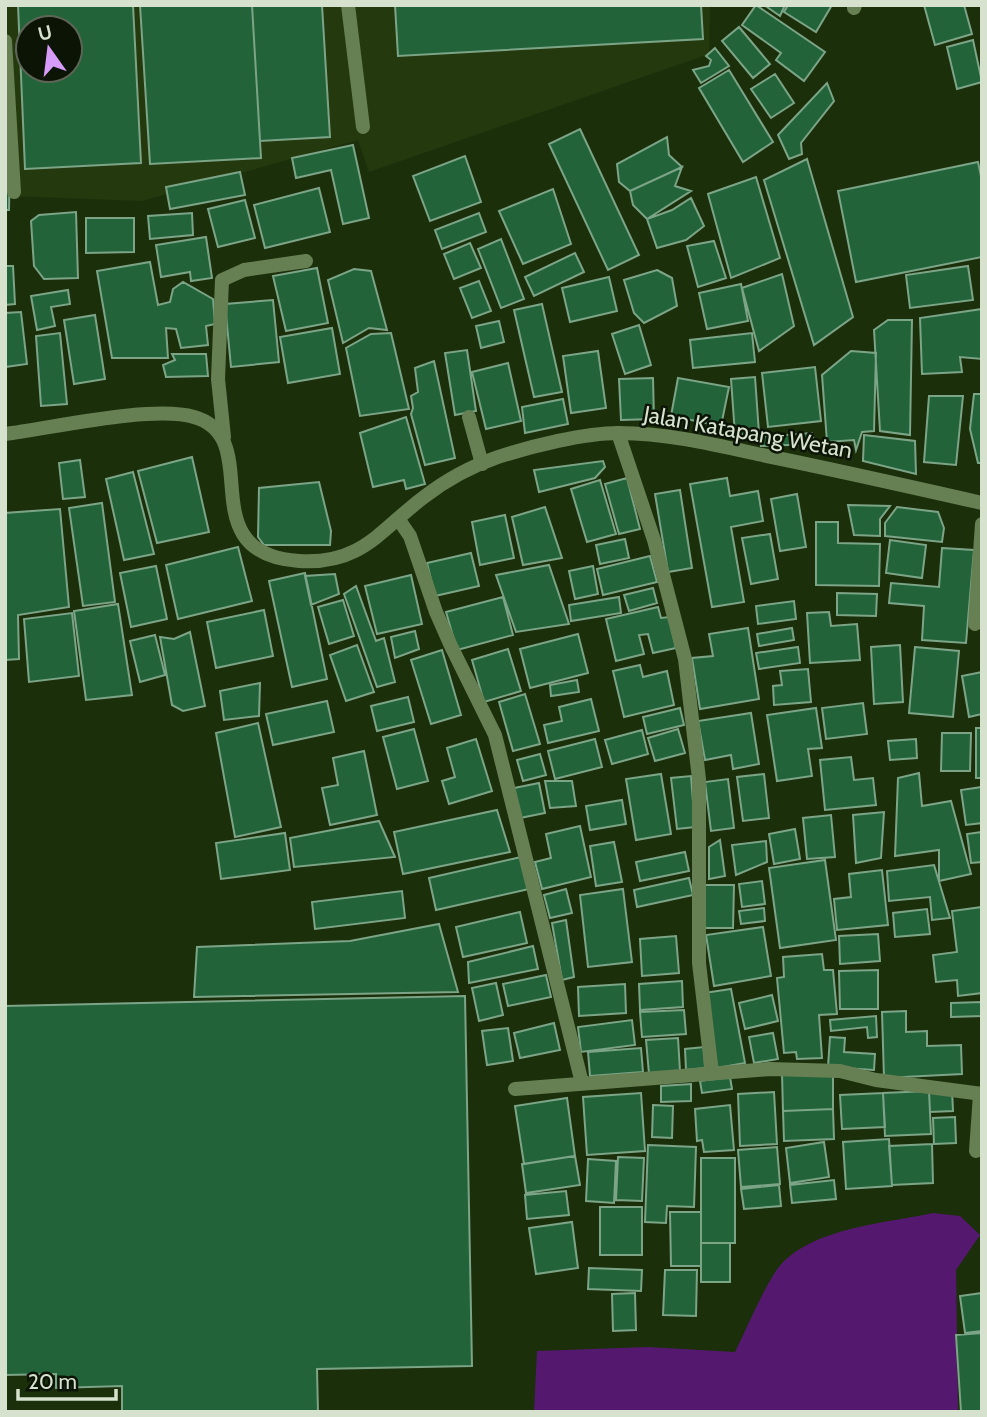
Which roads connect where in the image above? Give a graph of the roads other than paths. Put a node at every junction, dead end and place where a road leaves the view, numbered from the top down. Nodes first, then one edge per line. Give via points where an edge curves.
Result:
1 (348, 5) edge
2 (5, 41) edge
3 (363, 127) dead end
4 (14, 192) dead end
5 (306, 261) dead end
6 (469, 418) dead end
7 (618, 433) junction
8 (5, 434) edge
9 (224, 437) junction
10 (482, 464) junction
11 (982, 503) edge
12 (399, 520) junction
13 (982, 524) edge
14 (975, 624) dead end
15 (712, 1073) junction
16 (582, 1083) junction
17 (515, 1089) dead end
18 (981, 1094) edge
19 (976, 1151) dead end

1 - 3 street
2 - 4 street
5 - 9 street, Jalan Katapang Wetan via 244,270 222,280 218,379
6 - 10 street
7 - 10 street, Jalan Katapang Wetan via 517,452
7 - 11 street, Jalan Katapang Wetan via 689,440
7 - 15 street via 654,540 685,659 699,779 699,963
8 - 9 street via 176,414 212,424
9 - 12 street, Jalan Katapang Wetan via 233,512 247,538 264,554 299,561 329,560 376,541
10 - 12 street, Jalan Katapang Wetan via 424,497
12 - 16 street via 410,536 451,646 495,735
13 - 14 street
15 - 16 street
15 - 18 street via 839,1071
16 - 17 street
18 - 19 street

